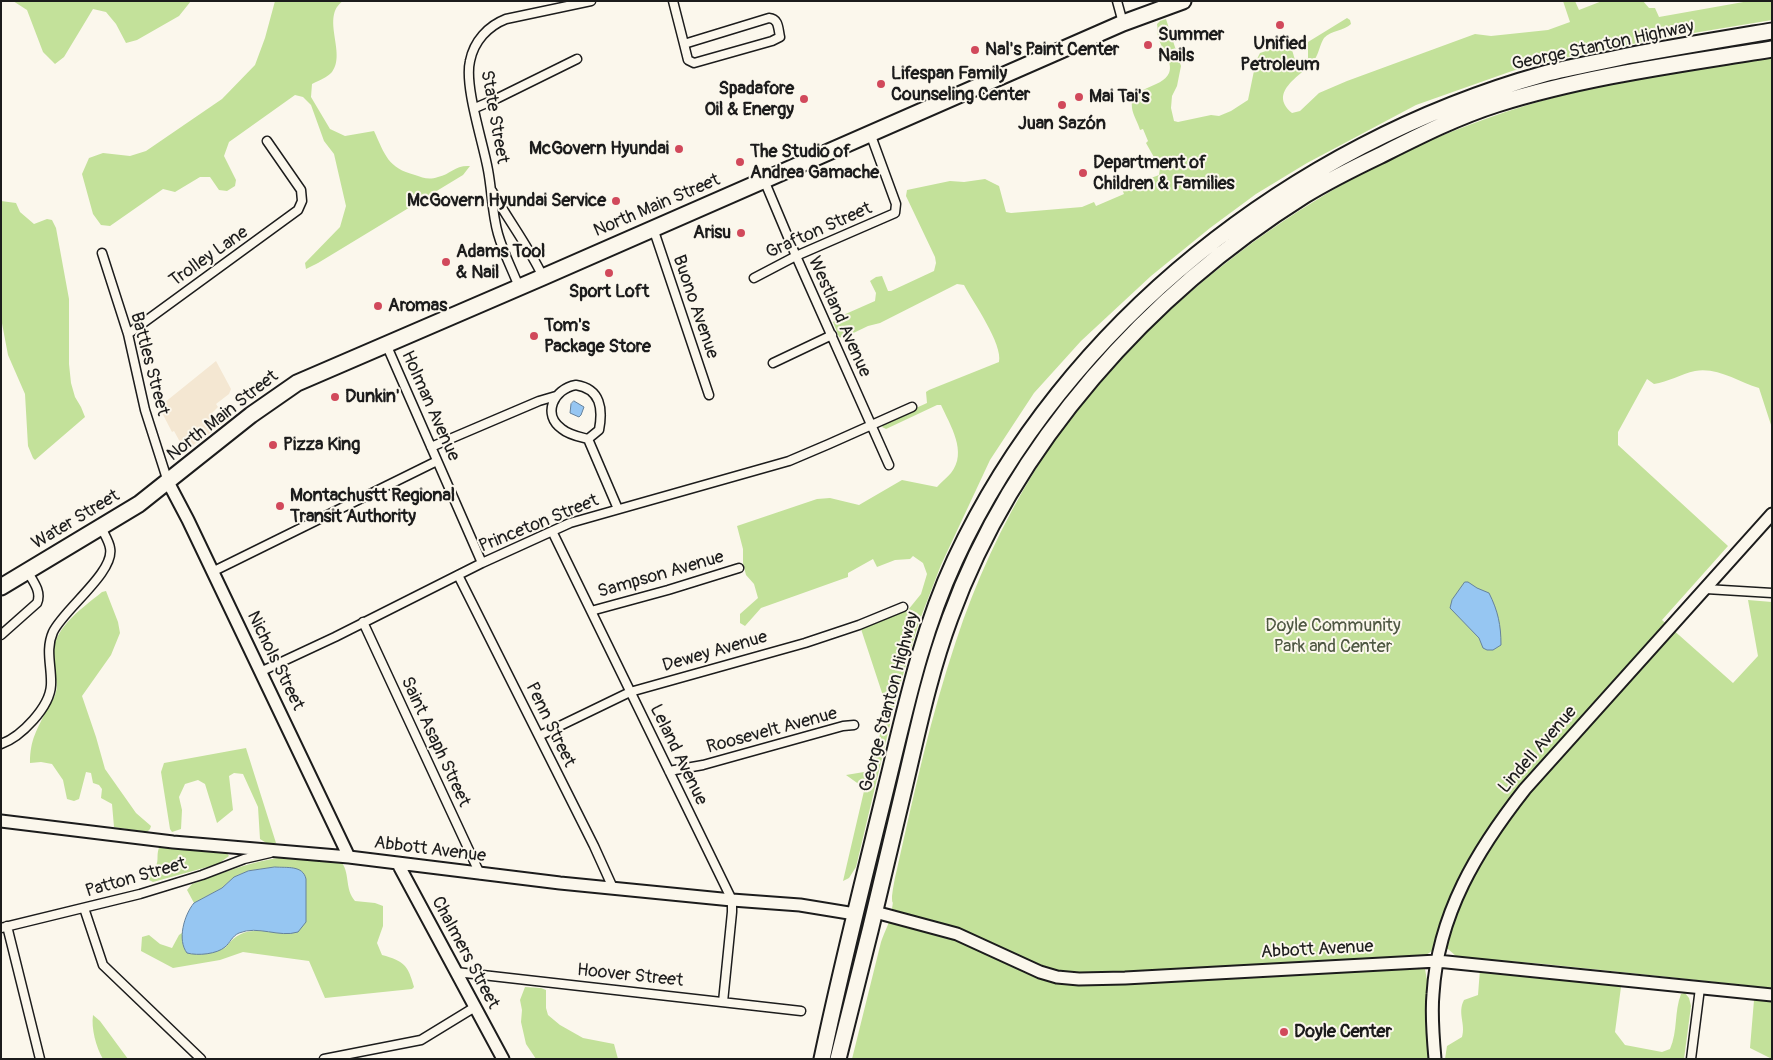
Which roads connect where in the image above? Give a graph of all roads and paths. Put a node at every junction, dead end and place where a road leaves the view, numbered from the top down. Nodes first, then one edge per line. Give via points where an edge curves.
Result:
1 (591, 1) edge
2 (673, 1) edge
3 (1117, 1) edge
4 (1183, 1) edge
5 (1123, 23) junction
6 (1772, 31) edge
7 (684, 44) junction
8 (1772, 49) edge
9 (578, 59) dead end
10 (475, 108) junction
11 (870, 133) junction
12 (267, 141) dead end
13 (764, 180) junction
14 (491, 189) junction
15 (653, 228) junction
16 (102, 253) dead end
17 (796, 256) junction
18 (543, 277) junction
19 (754, 278) dead end
20 (519, 287) junction
21 (128, 334) junction
22 (832, 336) junction
23 (386, 344) junction
24 (773, 363) dead end
25 (709, 395) dead end
26 (556, 396) junction
27 (912, 407) dead end
28 (870, 425) junction
29 (588, 439) junction
30 (431, 447) junction
31 (437, 461) junction
32 (889, 465) dead end
33 (168, 482) junction
34 (618, 509) junction
35 (1772, 514) edge
36 (101, 527) junction
37 (552, 531) junction
38 (482, 563) junction
39 (739, 568) dead end
40 (27, 571) junction
41 (212, 572) junction
42 (458, 575) junction
43 (1, 587) edge
44 (1706, 589) junction
45 (1772, 593) edge
46 (903, 607) dead end
47 (591, 611) junction
48 (363, 622) junction
49 (1, 635) edge
50 (260, 672) junction
51 (630, 692) junction
52 (854, 725) dead end
53 (539, 736) junction
54 (1, 744) edge
55 (669, 771) junction
56 (1, 821) edge
57 (277, 852) junction
58 (349, 857) junction
59 (398, 864) junction
60 (480, 874) junction
61 (613, 888) junction
62 (732, 900) junction
63 (84, 908) junction
64 (875, 912) junction
65 (855, 914) junction
66 (4, 927) edge
67 (1437, 961) junction
68 (456, 972) junction
69 (1700, 988) junction
70 (1772, 996) edge
71 (723, 1002) junction
72 (475, 1007) junction
73 (802, 1011) dead end
74 (40, 1059) edge
75 (200, 1059) edge
76 (324, 1059) edge
77 (503, 1059) edge
78 (822, 1059) edge
79 (838, 1059) edge
80 (1435, 1059) edge
81 (1691, 1059) edge

1 - 10 street, State Street via 506,19 487,31 470,60 470,86
2 - 7 street
3 - 5 street
4 - 5 highway, North Main Street
5 - 11 highway, North Main Street
6 - 65 highway, George Stanton Highway via 1546,74 1488,92 1420,119 1352,152 1284,191 1212,243 1127,316 1062,388 995,484 954,562 919,656
7 - 7 street via 688,60 694,63 780,36 777,22 768,18
8 - 64 highway, George Stanton Highway via 1597,79 1547,91 1494,105 1427,132 1308,193 1260,225 1177,291 1137,330 1070,406 1029,464 976,555 938,653
9 - 10 street
10 - 14 street, State Street
11 - 13 highway, North Main Street
11 - 17 street, Grafton Street via 896,211
12 - 21 street, Trolley Lane via 300,190 302,201 298,210
13 - 15 highway, North Main Street
13 - 17 street, Westland Avenue
14 - 18 street
14 - 20 street, State Street via 493,217
15 - 18 highway, North Main Street
15 - 25 street, Buono Avenue
16 - 21 street, Battles Street
17 - 19 street, Grafton Street
17 - 22 street, Westland Avenue
18 - 20 highway, North Main Street
20 - 23 highway, North Main Street
21 - 33 street, Battles Street via 145,410
22 - 24 street
22 - 28 street, Westland Avenue
23 - 30 street, Holman Avenue
23 - 33 highway, North Main Street via 297,383 255,412
26 - 29 street via 552,411 557,425 570,434
26 - 29 street via 561,390 576,385 596,395 601,409 600,426 597,433
26 - 30 street
27 - 28 street, Princeton Street
28 - 32 street, Westland Avenue
28 - 34 street, Princeton Street via 773,466
29 - 34 street
30 - 31 street, Holman Avenue
31 - 38 street, Holman Avenue
31 - 41 street
33 - 36 highway, Water Street
33 - 41 street, Nichols Street
34 - 37 street, Princeton Street
35 - 44 street, Lindell Avenue
36 - 40 highway, Water Street
36 - 54 street via 111,550 110,557 101,574 53,633 49,645 49,696 27,726 12,740
37 - 38 street, Princeton Street
37 - 47 street, Leland Avenue
38 - 42 street, Princeton Street
39 - 47 street, Sampson Avenue
40 - 43 highway, Water Street
40 - 49 street via 38,591 37,603
41 - 50 street, Nichols Street
42 - 48 street, Princeton Street
42 - 53 street, Penn Street
44 - 45 street
44 - 67 street, Lindell Avenue via 1504,816 1456,897
46 - 51 street, Dewey Avenue via 805,643
47 - 51 street, Leland Avenue
48 - 50 street, Princeton Street
48 - 60 street, Saint Asaph Street
50 - 58 street, Nichols Street
51 - 53 street, Dewey Avenue
51 - 55 street, Leland Avenue
52 - 55 street, Roosevelt Avenue
53 - 61 street, Penn Street
55 - 62 street, Leland Avenue
56 - 57 street, Abbott Avenue
57 - 58 street, Abbott Avenue
57 - 63 street, Patton Street
58 - 59 street, Abbott Avenue
59 - 60 street, Abbott Avenue
59 - 68 street, Chalmers Street
60 - 61 street, Abbott Avenue
61 - 62 street, Abbott Avenue
62 - 65 street, Abbott Avenue via 800,905
62 - 71 street, Leland Avenue
63 - 66 street, Patton Street
63 - 75 street via 103,965
64 - 67 street, Abbott Avenue via 956,934 1057,977 1125,978
64 - 79 highway, George Stanton Highway
65 - 78 highway, George Stanton Highway
66 - 74 street
67 - 69 street, Abbott Avenue
67 - 80 street, Lindell Avenue via 1433,995
68 - 71 street, Hoover Street
68 - 72 street, Chalmers Street
69 - 70 street, Abbott Avenue
69 - 81 street
71 - 73 street, Hoover Street
72 - 76 street via 421,1040
72 - 77 street, Chalmers Street

